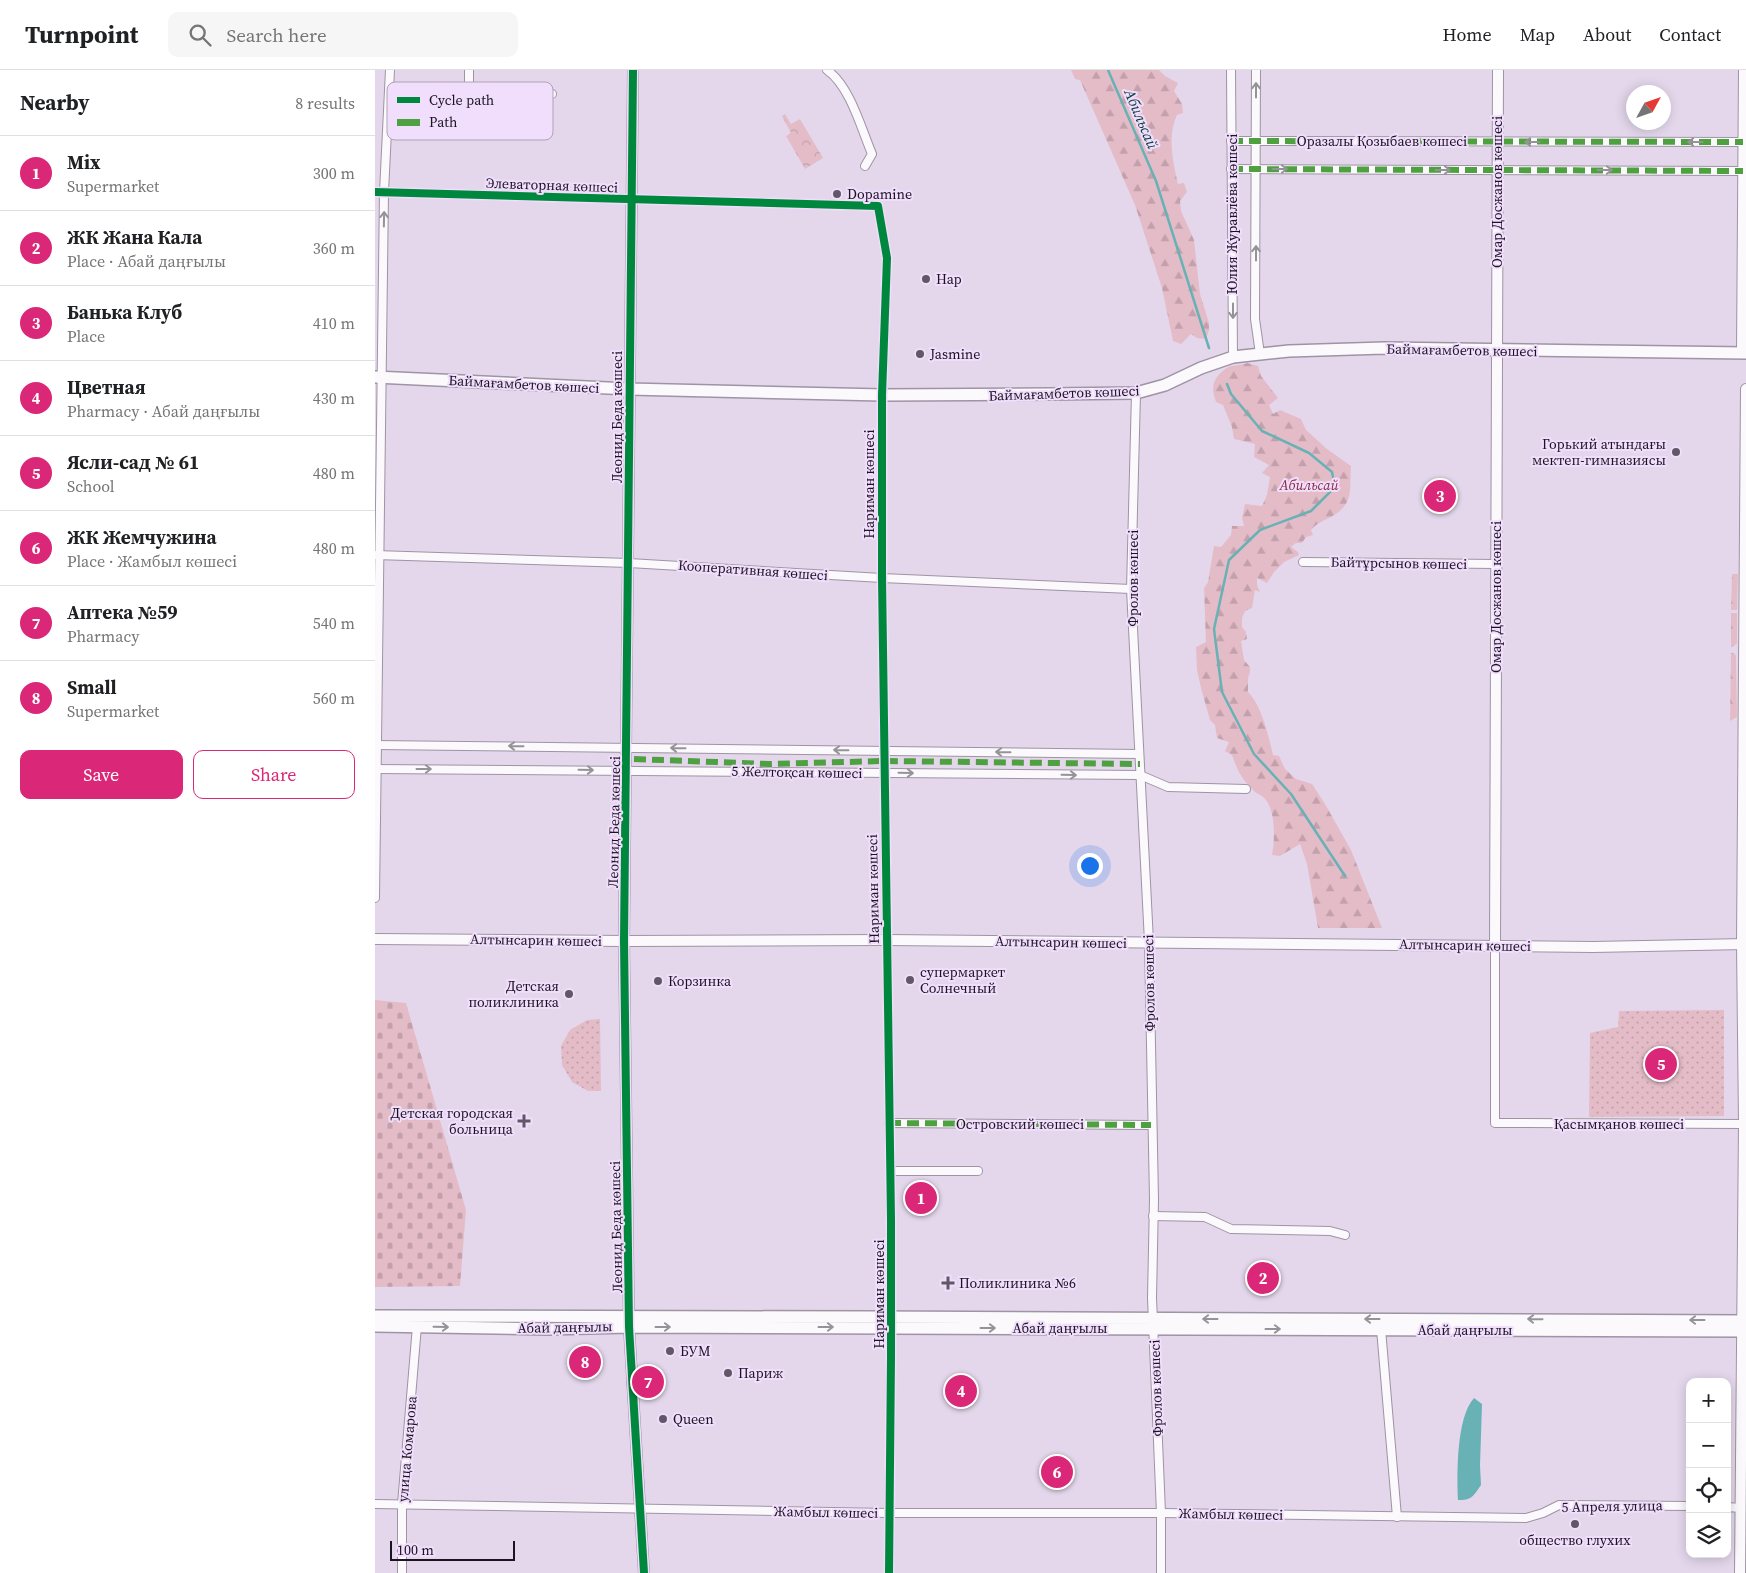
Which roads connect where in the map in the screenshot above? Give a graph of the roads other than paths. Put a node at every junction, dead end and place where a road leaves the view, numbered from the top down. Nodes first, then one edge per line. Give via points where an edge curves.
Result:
1 (633, 70) edge
2 (827, 70) edge
3 (1231, 70) edge
4 (1256, 70) edge
5 (1498, 70) edge
6 (1744, 70) edge
7 (387, 131) edge
8 (1231, 141) junction
9 (1256, 141) junction
10 (1498, 142) junction
11 (1743, 142) junction
12 (865, 166) dead end
13 (1231, 169) junction
14 (1256, 169) junction
15 (1497, 170) junction
16 (1743, 171) junction
17 (375, 192) edge
18 (384, 192) junction
19 (631, 200) junction
20 (878, 206) joint
21 (1496, 351) junction
22 (1744, 353) edge
23 (1260, 354) junction
24 (1233, 357) junction
25 (378, 377) edge
26 (629, 389) junction
27 (1746, 389) edge
28 (1136, 393) junction
29 (882, 395) junction
30 (378, 556) edge
31 (629, 562) junction
32 (1303, 562) dead end
33 (1496, 564) junction
34 (882, 578) junction
35 (1131, 589) junction
36 (375, 745) edge
37 (627, 748) junction
38 (884, 751) junction
39 (1139, 754) junction
40 (375, 769) edge
41 (627, 771) junction
42 (885, 773) junction
43 (1141, 775) junction
44 (1246, 789) dead end
45 (375, 898) edge
46 (375, 939) edge
47 (887, 940) junction
48 (625, 941) junction
49 (1149, 942) junction
50 (1744, 944) edge
51 (1495, 945) junction
52 (889, 1123) junction
53 (1495, 1123) joint
54 (1744, 1124) junction
55 (1151, 1125) junction
56 (890, 1171) junction
57 (979, 1171) dead end
58 (1153, 1216) junction
59 (1345, 1235) dead end
60 (375, 1316) edge
61 (629, 1322) junction
62 (891, 1323) junction
63 (1154, 1324) junction
64 (375, 1326) edge
65 (417, 1326) junction
66 (1744, 1326) edge
67 (1381, 1329) junction
68 (375, 1504) edge
69 (402, 1504) junction
70 (1686, 1506) edge
71 (1731, 1507) edge
72 (639, 1508) junction
73 (1741, 1508) junction
74 (888, 1513) junction
75 (1161, 1513) junction
76 (1397, 1517) junction
77 (1437, 1517) joint
78 (402, 1573) edge
79 (644, 1573) edge
80 (889, 1573) edge
81 (1161, 1573) edge
82 (1740, 1573) edge

1 - 19 street, Леонид Беда көшесі
2 - 12 street via 841,85 872,154
3 - 8 street, Юлия Журавлёва көшесі
9 -> 4 street, Юлия Журавлёва көшесі
5 - 10 street, Омар Досжанов көшесі
6 - 11 street
7 - 18 street
8 - 9 street, Оразалы Қозыбаев көшесі
8 - 13 street, Юлия Журавлёва көшесі
9 - 10 street, Оразалы Қозыбаев көшесі
9 - 14 street, Юлия Журавлёва көшесі
11 -> 10 street, Оразалы Қозыбаев көшесі
10 - 15 street, Омар Досжанов көшесі
11 - 16 street
13 - 14 street, Оразалы Қозыбаев көшесі
13 -> 24 street, Юлия Журавлёва көшесі
14 -> 15 street, Оразалы Қозыбаев көшесі
23 -> 14 street, Юлия Журавлёва көшесі via 1255,319
15 -> 16 street, Оразалы Қозыбаев көшесі
15 - 21 street, Омар Досжанов көшесі
16 - 22 street
17 - 18 street, Элеваторная көшесі
18 - 19 street, Элеваторная көшесі
25 -> 18 street
19 - 20 street, Элеваторная көшесі
19 - 26 street, Леонид Беда көшесі
20 - 29 street, Нариман көшесі via 887,258
21 - 22 main road, Баймағамбетов көшесі
21 - 23 main road, Баймағамбетов көшесі via 1383,348
21 - 33 street, Омар Досжанов көшесі
23 - 24 main road, Баймағамбетов көшесі
24 - 28 main road, Баймағамбетов көшесі via 1165,385
25 - 26 main road, Баймағамбетов көшесі
25 - 30 street
26 - 29 main road, Баймағамбетов көшесі
26 - 31 street, Леонид Беда көшесі
27 - 50 street
28 - 29 main road, Баймағамбетов көшесі
28 - 35 street, Фролов көшесі
29 - 34 street, Нариман көшесі
30 - 31 street, Кооперативная көшесі
30 - 36 street
31 - 34 street, Кооперативная көшесі
31 - 37 street, Леонид Беда көшесі
32 - 33 street, Байтұрсынов көшесі
33 - 51 street, Омар Досжанов көшесі
34 - 35 street, Кооперативная көшесі
34 - 38 street, Нариман көшесі
35 - 39 street, Фролов көшесі
37 -> 36 street, 5 Желтоқсан көшесі
36 - 40 street
38 -> 37 street, 5 Желтоқсан көшесі
37 - 41 street, Леонид Беда көшесі
39 -> 38 street, 5 Желтоқсан көшесі
38 - 42 street, Нариман көшесі
39 - 43 street, Фролов көшесі
40 -> 41 street, 5 Желтоқсан көшесі
40 - 45 street
41 - 42 street, 5 Желтоқсан көшесі
41 - 48 street, Леонид Беда көшесі
42 -> 43 street, 5 Желтоқсан көшесі
42 - 47 street, Нариман көшесі
43 - 44 street, 5 Желтоқсан көшесі via 1168,787
43 - 49 street, Фролов көшесі
46 - 48 street, Алтынсарин көшесі
47 - 48 street, Алтынсарин көшесі
47 - 49 street, Алтынсарин көшесі
47 - 52 street, Нариман көшесі
48 - 61 street, Леонид Беда көшесі
49 - 51 street, Алтынсарин көшесі
49 - 55 street, Фролов көшесі
50 - 51 street, Алтынсарин көшесі
50 - 54 street
51 - 53 street, Омар Досжанов көшесі
52 - 55 street, Островский көшесі
52 - 56 street, Нариман көшесі
53 - 54 street, Қасымқанов көшесі
54 - 66 street
55 - 58 street, Фролов көшесі
56 - 57 street
56 - 62 street, Нариман көшесі
58 - 59 street via 1205,1217 1231,1229 1330,1231
58 - 63 street, Фролов көшесі
60 - 61 main road, Абай даңғылы
61 - 62 main road, Абай даңғылы
65 -> 61 main road, Абай даңғылы via 548,1329
61 - 72 street, Леонид Беда көшесі
62 - 63 main road, Абай даңғылы
62 - 74 street, Нариман көшесі
66 -> 63 main road, Абай даңғылы via 1488,1318
63 -> 67 main road, Абай даңғылы
63 - 75 street, Фролов көшесі
64 - 65 main road, Абай даңғылы
65 - 69 street, улица Комарова
66 - 67 main road, Абай даңғылы
66 - 73 street
67 - 76 street
68 - 69 street, Жамбыл көшесі
69 - 72 street, Жамбыл көшесі
69 - 78 street, улица Комарова
70 - 77 street, 5 Апреля улица via 1559,1504 1526,1518
71 - 73 street
72 - 74 street, Жамбыл көшесі
72 - 79 street, Леонид Беда көшесі
73 - 82 street
74 - 75 street, Жамбыл көшесі
74 - 80 street, Нариман көшесі
75 - 76 street, Жамбыл көшесі
75 - 81 street, Фролов көшесі
76 - 77 street, Жамбыл көшесі

